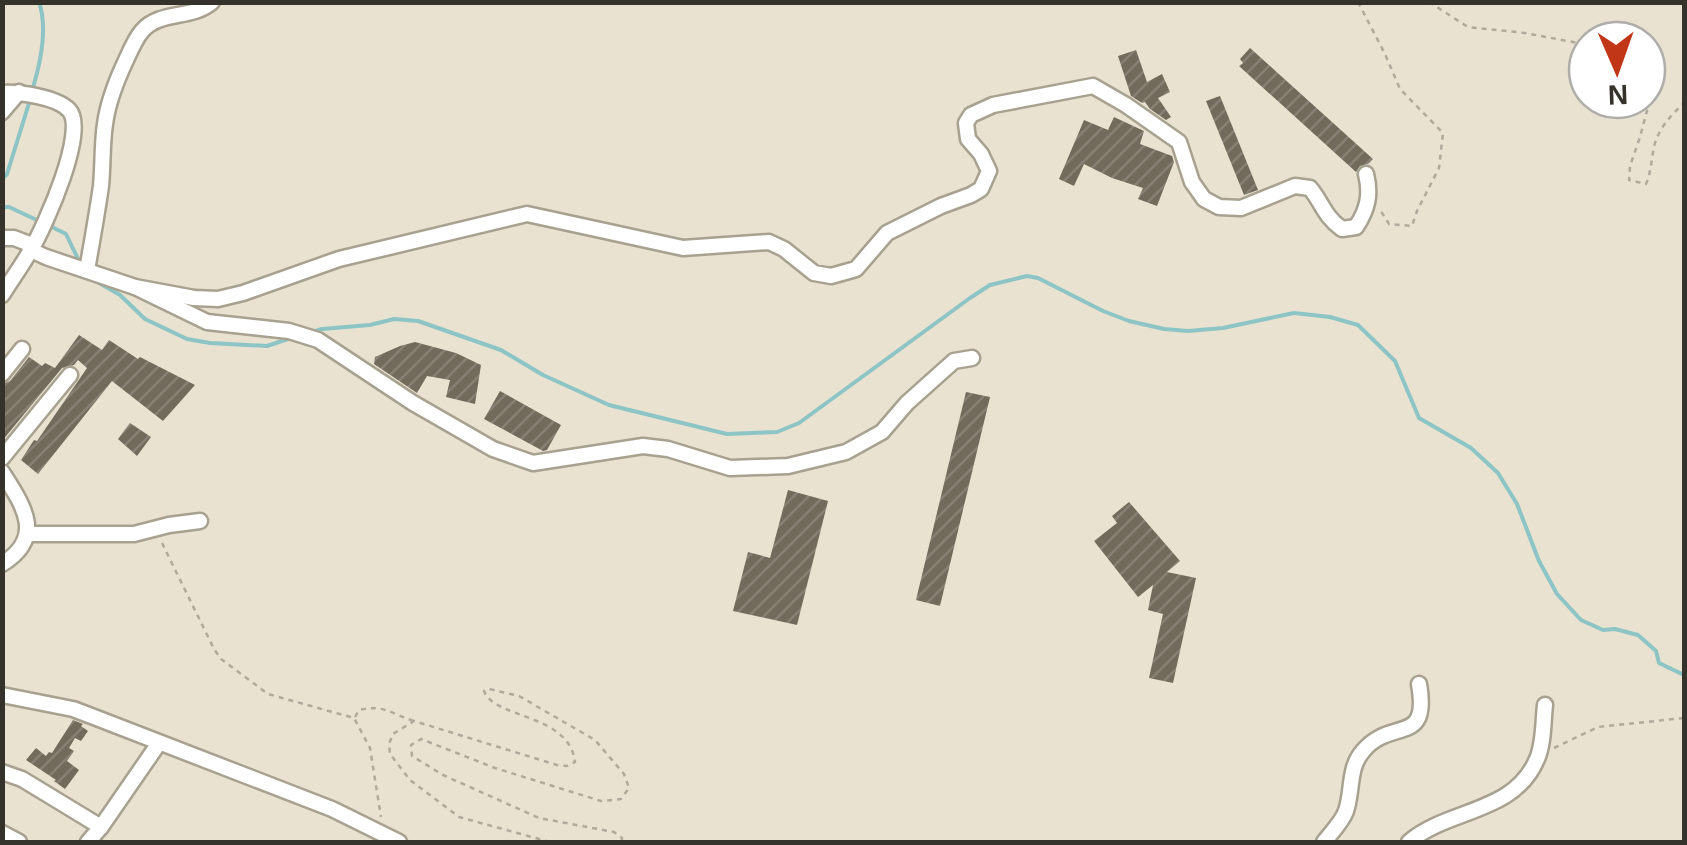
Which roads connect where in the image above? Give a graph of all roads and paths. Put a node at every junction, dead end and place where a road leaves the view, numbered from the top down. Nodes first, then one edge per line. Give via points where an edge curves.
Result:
1 (212, 2) edge
2 (1358, 2) edge
3 (1429, 2) edge
4 (1567, 42) edge
5 (20, 92) junction
6 (2, 93) edge
7 (1684, 104) edge
8 (2, 112) edge
9 (1644, 120) edge
10 (1366, 174) dead end
11 (1370, 194) junction
12 (2, 238) edge
13 (32, 250) junction
14 (87, 270) junction
15 (135, 287) junction
16 (2, 294) edge
17 (22, 349) dead end
18 (972, 358) dead end
19 (2, 374) edge
20 (70, 375) dead end
21 (2, 458) edge
22 (2, 472) edge
23 (200, 521) dead end
24 (156, 528) junction
25 (28, 534) junction
26 (2, 564) edge
27 (1420, 684) dead end
28 (2, 694) edge
29 (1545, 704) dead end
30 (354, 718) junction
31 (1684, 718) edge
32 (414, 721) junction
33 (159, 744) junction
34 (1539, 756) junction
35 (2, 772) edge
36 (102, 827) junction
37 (2, 832) edge
38 (384, 834) junction
39 (19, 842) edge
40 (88, 842) edge
41 (399, 842) edge
42 (550, 842) edge
43 (622, 842) edge
44 (1324, 842) edge
45 (1409, 842) edge

1 - 14 street via 152,22 127,58 105,124
2 - 11 path via 1400,89 1443,133 1439,168 1412,226 1389,224
3 - 4 path via 1468,27
5 - 6 street
5 - 8 street
5 - 13 street via 68,108 76,122 55,200
7 - 9 path via 1656,142 1646,184 1629,180
10 - 11 street
11 - 15 street via 1356,226 1342,229 1310,188 1294,186 1241,208 1219,207 1192,182 1179,142 1093,86 971,115 968,139 989,171 980,189 887,233 856,269 842,274 814,273 769,242 683,248 527,214 340,259 218,299
12 - 13 street
13 - 14 street
13 - 16 street
14 - 15 street
15 - 18 street via 207,322 318,340 493,449 533,463 643,446 730,468 826,457 882,432 944,369
17 - 19 street
20 - 21 street
22 - 25 street via 22,503
23 - 24 street
24 - 25 street
24 - 30 path via 221,659 268,694
25 - 26 street via 21,550
27 - 44 street via 1417,722 1371,741 1358,757 1345,814
28 - 33 street via 73,709
29 - 34 street
30 - 32 path via 372,707
30 - 38 path via 370,748
31 - 34 path via 1598,727
32 - 42 path via 389,744 410,780 460,817
32 - 43 path via 557,765 575,762 559,732 492,703 485,697 488,688 518,696 596,740 624,774 629,788 622,800 601,802 421,739 411,745 412,756 443,776 540,818 614,832
33 - 36 street
33 - 38 street
34 - 45 street via 1524,783 1492,805
35 - 36 street
36 - 40 street
37 - 39 street
38 - 41 street

